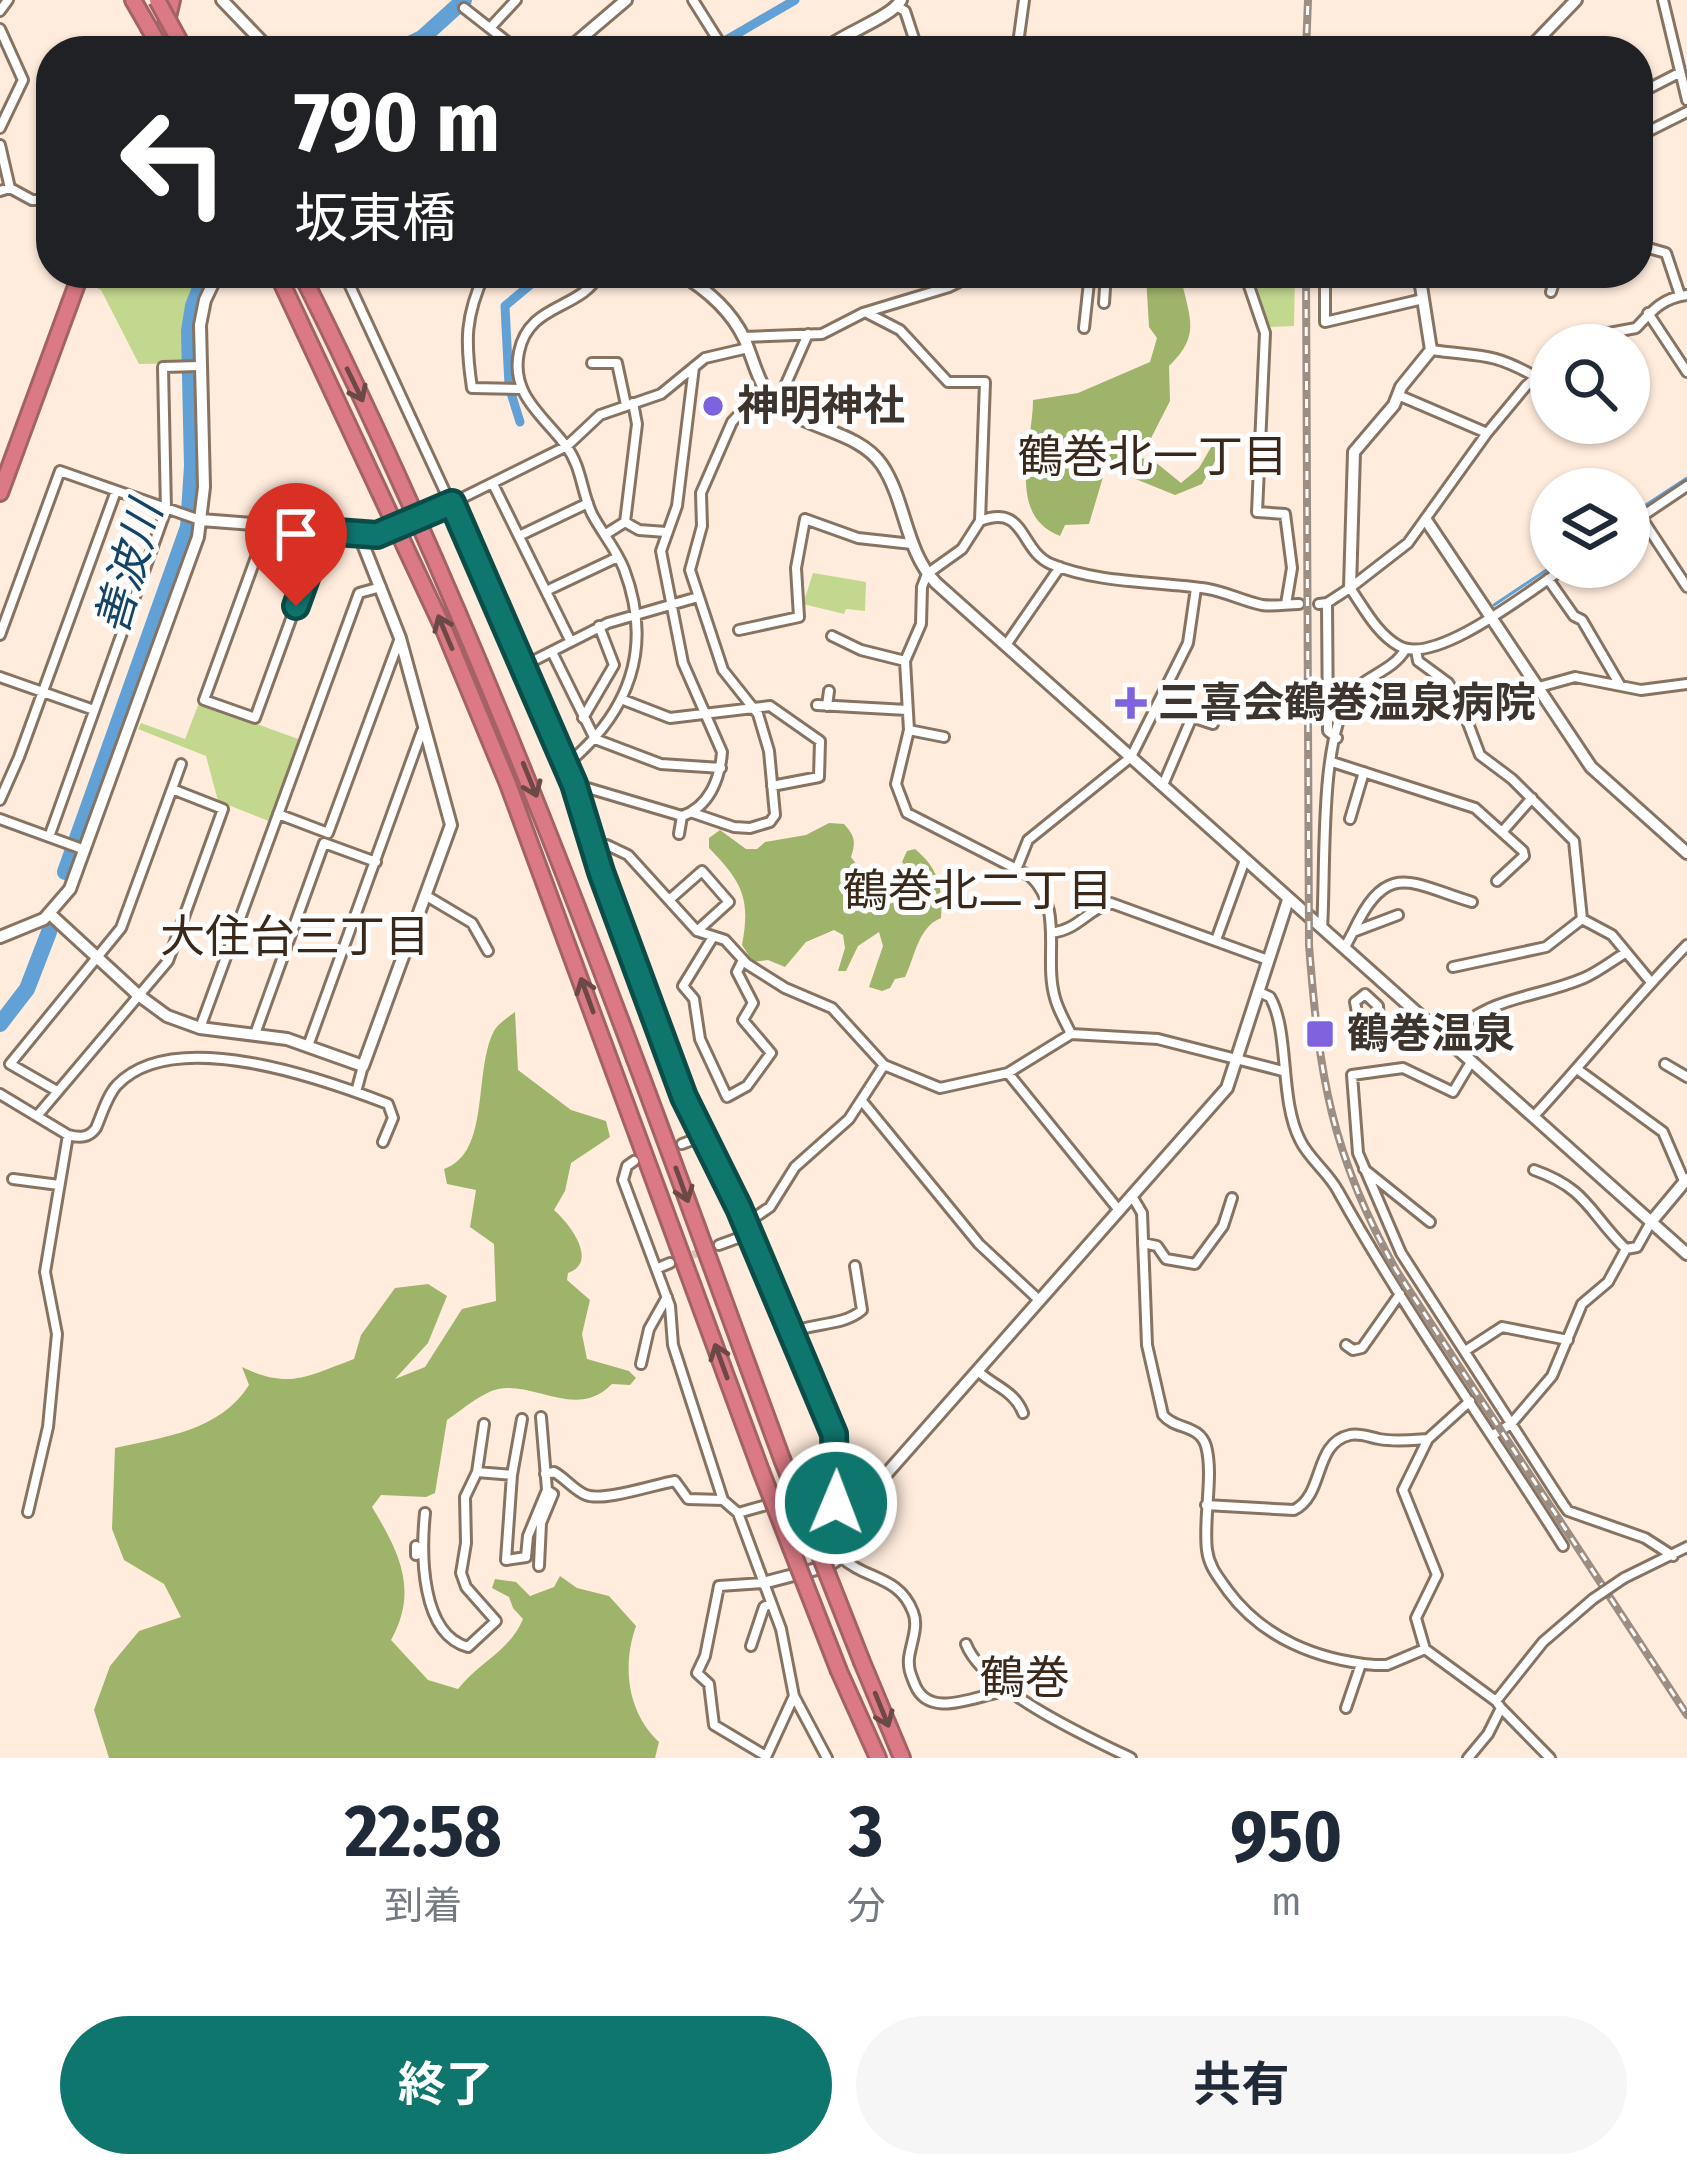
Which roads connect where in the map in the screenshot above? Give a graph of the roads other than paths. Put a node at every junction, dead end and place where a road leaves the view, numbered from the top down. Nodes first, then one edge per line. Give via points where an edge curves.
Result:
1 (8, 0) edge
2 (133, 0) edge
3 (157, 0) edge
4 (172, 0) edge
5 (223, 0) edge
6 (516, 0) edge
7 (626, 0) edge
8 (693, 0) edge
9 (1024, 0) edge
10 (1576, 0) edge
11 (1663, 0) edge
12 (900, 3) edge
13 (464, 8) dead end
14 (0, 10) edge
15 (490, 28) junction
16 (0, 29) edge
17 (153, 36) edge
18 (164, 36) edge
19 (177, 36) edge
20 (257, 36) edge
21 (500, 36) edge
22 (584, 36) edge
23 (716, 36) edge
24 (843, 36) edge
25 (913, 36) edge
26 (1019, 36) edge
27 (1541, 36) edge
28 (1679, 73) junction
29 (1653, 86) edge
30 (1687, 100) edge
31 (1687, 112) edge
32 (0, 128) edge
33 (1653, 129) edge
34 (0, 146) edge
35 (5, 190) edge
36 (36, 200) edge
37 (1653, 249) edge
38 (76, 288) edge
39 (212, 288) edge
40 (285, 288) edge
41 (308, 288) edge
42 (351, 288) edge
43 (478, 288) edge
44 (590, 288) edge
45 (701, 288) edge
46 (946, 288) edge
47 (1088, 288) edge
48 (1105, 288) edge
49 (1250, 288) edge
50 (1327, 288) edge
51 (1422, 288) edge
52 (1552, 288) edge
53 (1551, 292) dead end
54 (1683, 295) edge
55 (1424, 299) junction
56 (1104, 303) dead end
57 (867, 313) junction
58 (1648, 313) junction
59 (1639, 324) edge
60 (1084, 328) dead end
61 (808, 334) junction
62 (746, 343) junction
63 (1431, 350) junction
64 (592, 363) dead end
65 (200, 366) junction
66 (694, 367) junction
67 (1687, 372) edge
68 (1530, 373) edge
69 (1530, 385) edge
70 (764, 388) junction
71 (522, 389) junction
72 (1398, 395) junction
73 (630, 404) junction
74 (777, 404) junction
75 (1486, 433) junction
76 (567, 446) junction
77 (493, 484) junction
78 (1687, 486) edge
79 (116, 491) junction
80 (0, 494) edge
81 (452, 503) junction
82 (588, 503) junction
83 (166, 510) junction
84 (1650, 511) edge
85 (201, 520) junction
86 (1426, 520) junction
87 (980, 521) junction
88 (625, 522) junction
89 (267, 526) junction
90 (323, 531) junction
91 (1650, 531) edge
92 (666, 532) junction
93 (359, 534) junction
94 (606, 534) junction
95 (519, 536) junction
96 (913, 544) junction
97 (619, 557) junction
98 (1060, 567) junction
99 (927, 574) junction
100 (382, 586) junction
101 (1687, 587) edge
102 (1196, 588) junction
103 (1350, 588) junction
104 (1534, 588) edge
105 (1554, 588) edge
106 (546, 591) junction
107 (698, 597) junction
108 (1286, 604) junction
109 (1299, 604) dead end
110 (670, 608) junction
111 (634, 617) junction
112 (1490, 617) junction
113 (599, 626) junction
114 (739, 630) dead end
115 (0, 635) edge
116 (832, 636) dead end
117 (400, 638) junction
118 (571, 640) junction
119 (1006, 645) junction
120 (1410, 650) junction
121 (552, 652) junction
122 (905, 662) junction
123 (524, 665) junction
124 (0, 676) edge
125 (1687, 684) edge
126 (1620, 685) junction
127 (1539, 689) junction
128 (43, 692) junction
129 (829, 692) dead end
130 (621, 699) junction
131 (1460, 702) junction
132 (754, 706) junction
133 (1158, 706) junction
134 (94, 710) junction
135 (907, 710) junction
136 (704, 717) junction
137 (1192, 717) junction
138 (583, 718) junction
139 (1214, 724) dead end
140 (910, 730) junction
141 (422, 731) junction
142 (944, 737) dead end
143 (1336, 738) junction
144 (595, 739) junction
145 (1131, 757) junction
146 (1332, 762) junction
147 (181, 764) dead end
148 (566, 765) junction
149 (721, 768) junction
150 (1364, 772) junction
151 (574, 784) junction
152 (1163, 785) junction
153 (772, 786) junction
154 (172, 789) junction
155 (1532, 797) junction
156 (0, 800) edge
157 (278, 814) junction
158 (687, 814) junction
159 (1350, 818) dead end
160 (0, 819) edge
161 (1502, 832) junction
162 (679, 834) dead end
163 (49, 837) junction
164 (593, 845) junction
165 (86, 850) junction
166 (1687, 853) edge
167 (1245, 860) junction
168 (376, 862) junction
169 (1016, 870) junction
170 (1497, 881) dead end
171 (425, 895) junction
172 (669, 900) junction
173 (1288, 900) junction
174 (1472, 902) dead end
175 (50, 914) junction
176 (1398, 915) dead end
177 (1582, 919) junction
178 (1322, 929) junction
179 (697, 931) junction
180 (1353, 932) junction
181 (1051, 933) junction
182 (713, 937) junction
183 (0, 938) edge
184 (1216, 940) junction
185 (1687, 945) edge
186 (1344, 948) junction
187 (488, 951) dead end
188 (1625, 953) junction
189 (97, 957) junction
190 (743, 960) junction
191 (1268, 960) junction
192 (1453, 967) dead end
193 (1649, 981) junction
194 (1258, 992) junction
195 (137, 994) junction
196 (1413, 1013) junction
197 (1379, 1024) junction
198 (1400, 1027) junction
199 (200, 1028) junction
200 (254, 1034) junction
201 (1071, 1034) junction
202 (1377, 1037) junction
203 (1445, 1040) junction
204 (308, 1046) junction
205 (1238, 1061) junction
206 (1471, 1062) junction
207 (1665, 1064) dead end
208 (884, 1065) junction
209 (363, 1066) junction
210 (1577, 1069) junction
211 (1283, 1071) junction
212 (1008, 1073) junction
213 (1687, 1077) edge
214 (57, 1090) junction
215 (356, 1092) junction
216 (0, 1094) edge
217 (862, 1101) junction
218 (38, 1116) junction
219 (1533, 1118) junction
220 (68, 1136) junction
221 (703, 1136) junction
222 (383, 1142) dead end
223 (682, 1144) dead end
224 (634, 1162) dead end
225 (1363, 1168) junction
226 (1534, 1170) dead end
227 (13, 1179) dead end
228 (1686, 1180) edge
229 (59, 1185) junction
230 (1131, 1195) junction
231 (1232, 1198) dead end
232 (1118, 1209) junction
233 (1430, 1222) dead end
234 (1651, 1222) junction
235 (747, 1229) junction
236 (1143, 1243) junction
237 (719, 1245) tunnel mouth
238 (1626, 1249) junction
239 (1687, 1254) edge
240 (670, 1263) tunnel mouth
241 (855, 1266) dead end
242 (658, 1268) junction
243 (1400, 1294) junction
244 (667, 1297) junction
245 (1040, 1300) junction
246 (790, 1333) junction
247 (1568, 1340) junction
248 (1346, 1345) dead end
249 (1465, 1352) junction
250 (641, 1364) dead end
251 (978, 1371) junction
252 (1470, 1401) junction
253 (1023, 1412) dead end
254 (541, 1417) dead end
255 (522, 1419) dead end
256 (484, 1424) dead end
257 (1511, 1424) junction
258 (1493, 1435) junction
259 (1428, 1439) junction
260 (477, 1472) junction
261 (512, 1474) junction
262 (545, 1474) junction
263 (834, 1486) junction
264 (547, 1490) junction
265 (723, 1500) junction
266 (1206, 1504) junction
267 (28, 1512) dead end
268 (425, 1513) dead end
269 (738, 1513) junction
270 (856, 1519) junction
271 (1563, 1546) dead end
272 (1687, 1547) edge
273 (1672, 1556) junction
274 (841, 1558) junction
275 (538, 1566) dead end
276 (764, 1583) junction
277 (771, 1604) junction
278 (966, 1643) dead end
279 (751, 1646) dead end
280 (1425, 1649) junction
281 (1361, 1664) junction
282 (1007, 1691) junction
283 (794, 1696) junction
284 (1498, 1705) junction
285 (1346, 1708) dead end
286 (765, 1757) edge
287 (827, 1758) edge
288 (878, 1758) edge
289 (902, 1758) edge
290 (1131, 1758) edge
291 (1468, 1758) edge
292 (1550, 1758) edge

1 - 14 street
2 - 17 highway, bridge
3 - 19 highway, bridge
4 - 18 highway
5 - 20 street
6 - 15 street
7 - 22 street
8 - 23 street
9 - 26 street
10 - 27 street
11 - 28 street
12 - 24 street
12 - 25 street
13 - 15 street
15 - 21 street
16 - 32 street via 23,80
28 - 29 street
28 - 30 street
31 - 33 street
34 - 35 street
35 - 36 street
37 - 54 street via 1666,253
38 - 80 highway
39 - 65 street via 202,312
288 -> 40 highway, bridge via 761,1471 508,784
41 -> 289 highway, bridge via 528,775
42 - 81 street
43 - 71 street via 465,340 472,388
44 - 71 street via 529,328 519,348
45 - 62 street
46 - 57 street
47 - 60 street
48 - 56 street
49 - 108 street via 1265,333 1257,512 1285,514 1292,568
50 - 55 street via 1325,322
51 - 55 street
52 - 53 street
54 - 58 street
55 - 63 street
57 - 61 street
57 - 87 street via 900,331 947,382 985,382
58 - 59 street
58 - 67 street
61 - 62 street
61 - 74 street
62 - 66 street
62 - 70 street
63 - 68 street via 1504,358
63 - 72 street
64 - 73 street via 617,363
65 - 83 street via 163,368
65 - 85 street
66 - 73 street via 661,394
66 - 92 street
69 - 75 street
70 - 74 street
70 - 107 street via 733,422 701,493 690,570
71 - 76 street
72 - 75 street
72 - 103 street via 1354,452
73 - 76 street via 600,415
73 - 88 street via 637,424
74 - 96 street via 879,460
75 - 86 street
76 - 77 street
76 - 82 street
77 - 81 street
77 - 95 street
78 - 84 street
79 - 83 street
79 - 115 street via 60,472
79 - 128 street
81 - 93 street, bridge via 383,533
81 - 123 street
82 - 94 street
82 - 95 street
83 - 85 street
83 - 134 street
85 - 89 street
85 - 165 street
86 - 103 street
86 - 112 street
87 - 98 street via 1014,522 1040,558
87 - 99 street via 962,549
88 - 92 street
88 - 94 street
89 - 90 street
89 - 90 street via 204,700 255,718
90 - 93 street
91 - 101 street
92 - 110 street
93 - 100 street
94 - 97 street
95 - 106 street
96 - 99 street
96 - 114 street via 858,538 805,519 799,617
97 - 106 street
97 - 111 street
98 - 102 street
98 - 119 street
99 - 119 street
99 - 122 street via 921,624
100 - 117 street
100 - 157 street via 359,593
102 - 108 street
102 - 133 street via 1188,644
103 - 120 street via 1374,622
103 - 143 street via 1323,604 1328,731
104 - 112 street
105 - 126 street
106 - 118 street
107 - 110 street
107 - 132 street via 723,670
108 - 109 street
110 - 111 street
110 - 136 street
111 - 113 street
111 - 130 street via 635,665
112 - 120 street via 1444,643
112 - 127 street
113 - 118 street
113 - 138 street via 614,665
116 - 122 street
117 - 141 street
117 - 157 street via 328,833
118 - 121 street
119 - 145 street
120 - 131 street
120 - 143 street via 1355,689
121 - 123 street
121 - 138 street
122 - 135 street
123 - 148 street
124 - 128 street
125 - 126 street
126 - 127 street via 1575,677
127 - 131 street
127 - 166 street via 1591,767
128 - 134 street
128 - 156 street
129 - 135 street via 822,706
130 - 136 street via 670,718
130 - 144 street
131 - 155 street via 1480,755
132 - 136 street
132 - 153 street
132 - 153 street via 770,706 820,741 819,777
133 - 137 street
133 - 145 street
134 - 163 street
135 - 140 street
136 - 149 street via 722,752
137 - 139 street
137 - 152 street
138 - 144 street
140 - 142 street
140 - 169 street via 896,784 907,813
141 - 168 street
141 - 171 street via 451,825
143 - 146 street
144 - 148 street
144 - 149 street via 661,764
145 - 152 street
145 - 169 street via 1028,840
146 - 150 street
146 - 178 street
147 - 154 street
148 - 151 street
149 - 158 street via 714,789
150 - 159 street
150 - 161 street via 1474,808
151 - 158 street
151 - 164 street
152 - 167 street
153 - 158 street via 770,822 734,827
154 - 189 street via 121,928
154 - 195 street via 224,808 168,961
155 - 161 street
155 - 177 street via 1574,841
157 - 199 street
158 - 162 street
160 - 163 street
161 - 170 street via 1524,856
163 - 165 street
164 - 172 street via 628,855
164 - 221 street
165 - 175 street
167 - 173 street
167 - 184 street
168 - 200 street via 324,843
168 - 204 street
169 - 181 street via 1047,897
171 - 187 street via 472,923
171 - 209 street
172 - 179 street
172 - 179 street via 702,871 729,902
173 - 178 street
173 - 191 street
174 - 180 street via 1399,881 1380,891
175 - 183 street
175 - 189 street
176 - 180 street
177 - 188 street via 1612,935
177 - 192 street via 1546,947
178 - 186 street
179 - 182 street
180 - 186 street
181 - 184 street via 1111,903
181 - 201 street via 1054,996
182 - 190 street
182 - 190 street via 683,986 727,1097 747,1086 771,1053 743,1020 753,1003 737,971
184 - 191 street
185 - 193 street
186 - 196 street
188 - 193 street
188 - 203 street via 1584,978 1512,997
189 - 195 street
189 - 214 street via 10,1064
190 - 208 street via 832,1008
191 - 194 street
193 - 210 street
194 - 205 street
194 - 211 street via 1276,1008
195 - 199 street
195 - 214 street
196 - 198 street
196 - 203 street
197 - 198 street
197 - 202 street
197 - 202 street via 1378,1006 1358,996 1360,1036
198 - 202 street
199 - 200 street
200 - 204 street
201 - 205 street via 1158,1039
201 - 212 street
203 - 206 street
204 - 209 street
205 - 211 street
205 - 230 street via 1227,1088
206 - 219 street
206 - 225 street via 1453,1092 1403,1068 1352,1075
207 - 213 street
208 - 212 street via 940,1088
208 - 217 street
209 - 215 street
210 - 219 street
210 - 228 street via 1663,1132
211 - 243 street via 1298,1138
212 - 232 street
214 - 218 street
215 - 220 street via 278,1067 173,1057 119,1083 92,1134
215 - 222 street via 388,1104 393,1118
216 - 218 street
217 - 235 street
217 - 245 street via 979,1244
218 - 220 street
219 - 234 street
220 - 229 street
221 - 223 street
221 - 235 street
224 - 242 street via 623,1180
225 - 233 street
225 - 249 street via 1401,1253
226 - 238 street via 1589,1201
227 - 229 street
228 - 234 street
229 - 267 street via 45,1272 57,1334 48,1427
230 - 232 street
230 - 236 street via 1142,1213
231 - 236 street via 1195,1264 1166,1259
232 - 245 street
234 - 238 street via 1637,1247
234 - 239 street
235 - 237 street
235 - 246 street
236 - 266 street via 1150,1366 1168,1422 1194,1430 1205,1445
238 - 247 street via 1608,1282 1582,1304
240 - 242 street
241 - 246 street via 862,1310
242 - 244 street
243 - 248 street via 1362,1348
243 - 252 street
244 - 250 street
244 - 265 street via 673,1345
245 - 251 street
246 - 263 street via 837,1444
247 - 249 street via 1502,1328
247 - 257 street via 1552,1376
249 - 257 street
251 - 253 street
251 - 270 street
252 - 258 street
252 - 259 street
254 - 262 street
255 - 261 street
256 - 260 street
257 - 258 street
257 - 273 street via 1568,1510
258 - 271 street
259 - 266 street via 1338,1440 1310,1497 1294,1510
259 - 280 street via 1403,1482 1437,1575 1416,1618
260 - 261 street
260 - 268 street via 465,1497 460,1573 496,1622 468,1647 453,1640 432,1608 416,1548
261 - 264 street via 506,1560 526,1557
262 - 264 street
262 - 265 street via 585,1495 675,1481 688,1498
263 - 269 street
263 - 270 street via 842,1512
264 - 275 street via 553,1496 541,1523
265 - 269 street
266 - 281 street via 1212,1569 1246,1615 1295,1644
269 - 276 street
270 - 274 street
272 - 273 street
273 - 284 street, bridge via 1593,1599 1543,1642
274 - 276 street
274 - 282 street via 889,1580 913,1609 909,1669 928,1702
276 - 277 street
276 - 286 street via 719,1586 697,1673 710,1684 714,1726
277 - 279 street
277 - 283 street
278 - 282 street
280 - 281 street via 1387,1665
280 - 284 street
281 - 285 street
282 - 290 street
283 - 286 street
283 - 287 street
284 - 291 street
284 - 292 street

